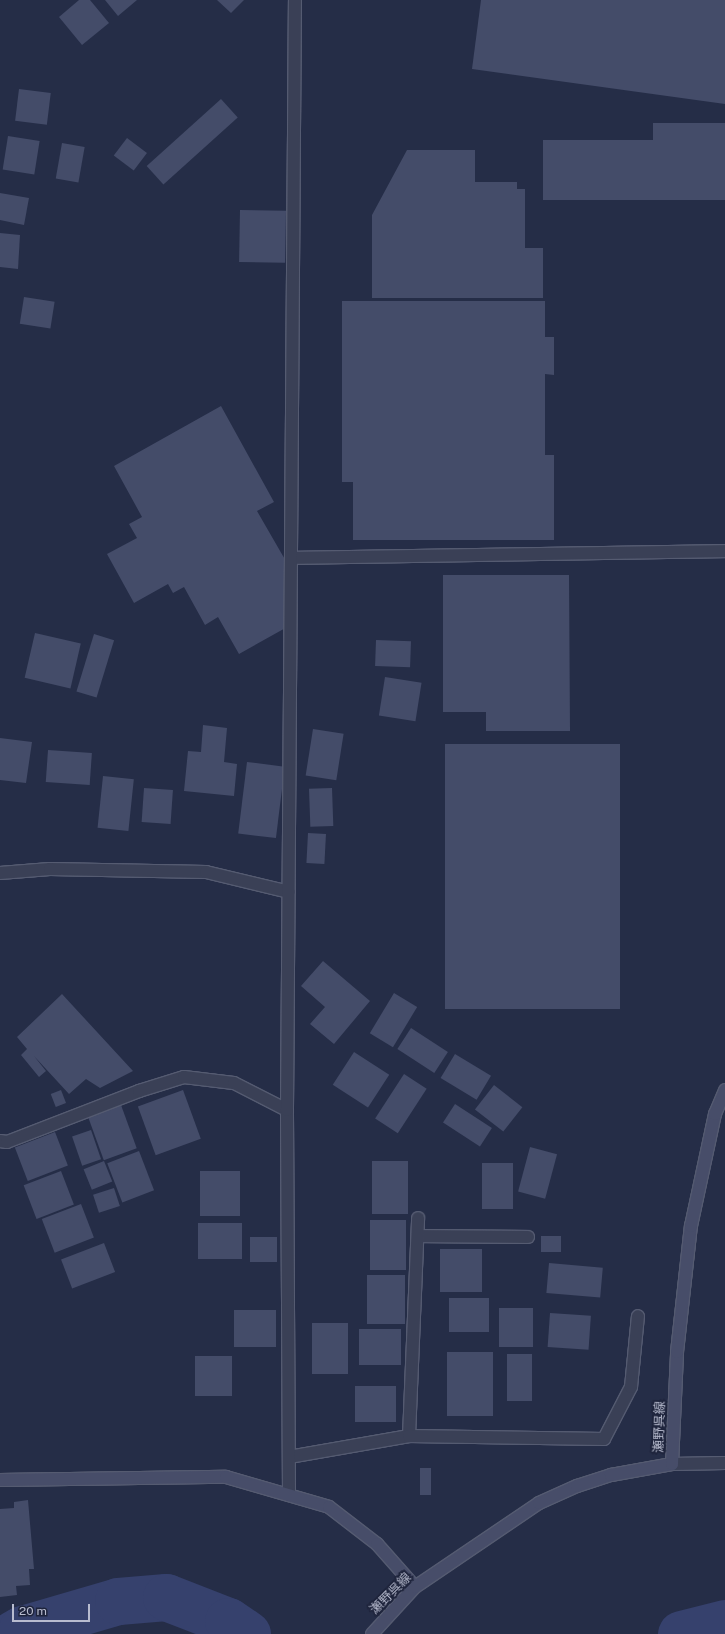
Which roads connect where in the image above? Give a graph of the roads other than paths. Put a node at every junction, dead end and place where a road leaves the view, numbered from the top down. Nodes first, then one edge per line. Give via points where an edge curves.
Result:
1 (295, 0) edge
2 (725, 550) edge
3 (292, 558) junction
4 (0, 873) edge
5 (289, 892) junction
6 (725, 1090) edge
7 (287, 1110) junction
8 (0, 1141) edge
9 (418, 1218) dead end
10 (418, 1236) junction
11 (528, 1236) dead end
12 (638, 1316) dead end
13 (409, 1436) junction
14 (289, 1457) junction
15 (725, 1463) edge
16 (672, 1464) junction
17 (0, 1480) edge
18 (289, 1495) junction
19 (415, 1587) junction
20 (375, 1631) edge

1 - 3 street
2 - 3 street
3 - 5 street
4 - 5 street via 50,869 206,872
5 - 7 street
6 - 16 main road, 瀬野呉線 via 715,1114 691,1226 677,1352
7 - 8 street via 234,1083 184,1077 139,1091 7,1142
7 - 14 street
9 - 10 street
10 - 11 street
10 - 13 street
12 - 13 street via 631,1388 604,1439
13 - 14 street
14 - 18 street
15 - 16 street
16 - 19 main road, 瀬野呉線 via 611,1475 577,1486 539,1503
17 - 18 main road via 226,1477
18 - 19 main road via 329,1507 377,1544
19 - 20 main road, 瀬野呉線

